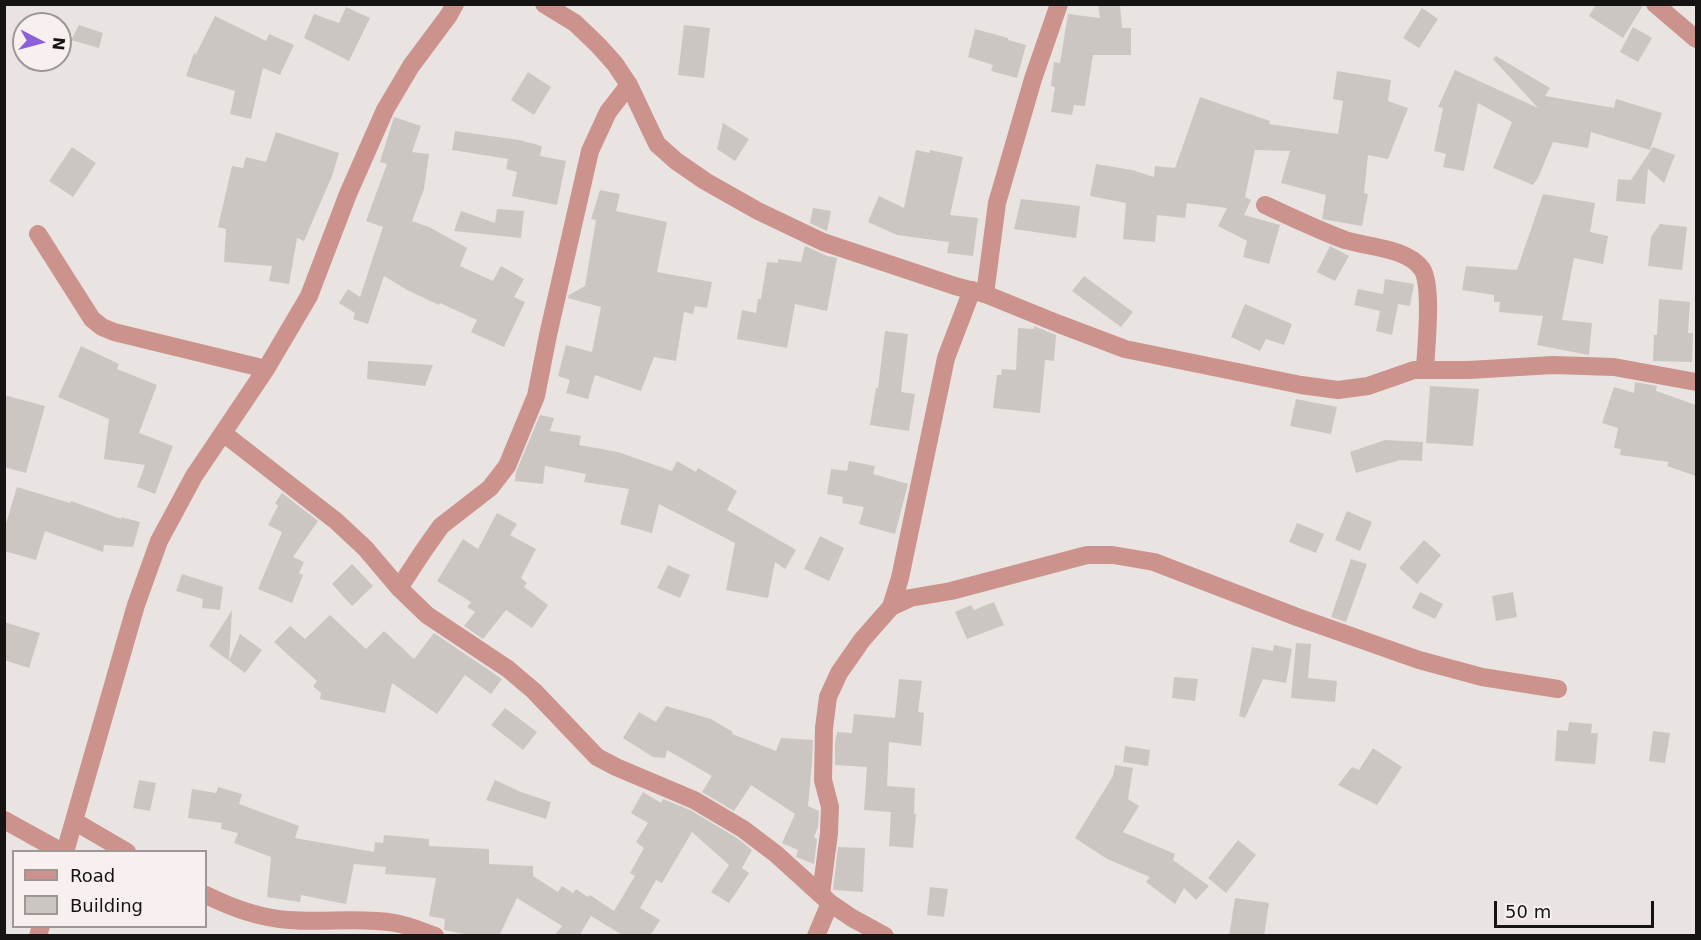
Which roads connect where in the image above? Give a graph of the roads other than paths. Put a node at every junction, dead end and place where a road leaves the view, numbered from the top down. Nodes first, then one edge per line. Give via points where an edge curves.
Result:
1 (455, 4) edge
2 (544, 4) edge
3 (1059, 4) edge
4 (1658, 5) edge
5 (1696, 39) edge
6 (629, 85) junction
7 (1265, 205) dead end
8 (38, 234) dead end
9 (979, 292) junction
10 (266, 369) junction
11 (1425, 369) junction
12 (1696, 382) edge
13 (223, 433) junction
14 (399, 588) junction
15 (891, 606) junction
16 (1558, 689) dead end
17 (4, 820) edge
18 (74, 821) junction
19 (59, 850) edge
20 (64, 850) edge
21 (124, 850) edge
22 (207, 896) edge
23 (826, 899) junction
24 (435, 936) edge
25 (816, 936) edge
26 (885, 936) edge

1 - 10 street via 385,110 309,296
2 - 6 street via 583,30
3 - 9 street via 997,203
4 - 5 street
6 - 9 street via 657,144 705,181 758,212 823,242
6 - 14 street via 608,112 590,151 536,396 507,466 490,488 441,526
7 - 11 street via 1347,240 1393,251 1423,269 1428,306
8 - 10 street via 92,319 102,327
9 - 11 street via 1125,349 1301,385 1338,390 1368,386
9 - 15 street via 946,358
10 - 13 street
11 - 12 street via 1614,367
13 - 14 street via 336,520
13 - 18 street via 159,542 136,605
14 - 23 street via 427,615 534,691 597,757 694,800 743,829
15 - 16 street via 1087,555 1113,555 1154,562 1419,660 1482,677
15 - 23 street via 838,673 828,697 823,780 830,807
17 - 19 street
18 - 20 street
18 - 21 street
22 - 24 street via 257,915 289,920 397,923
23 - 25 street
23 - 26 street

